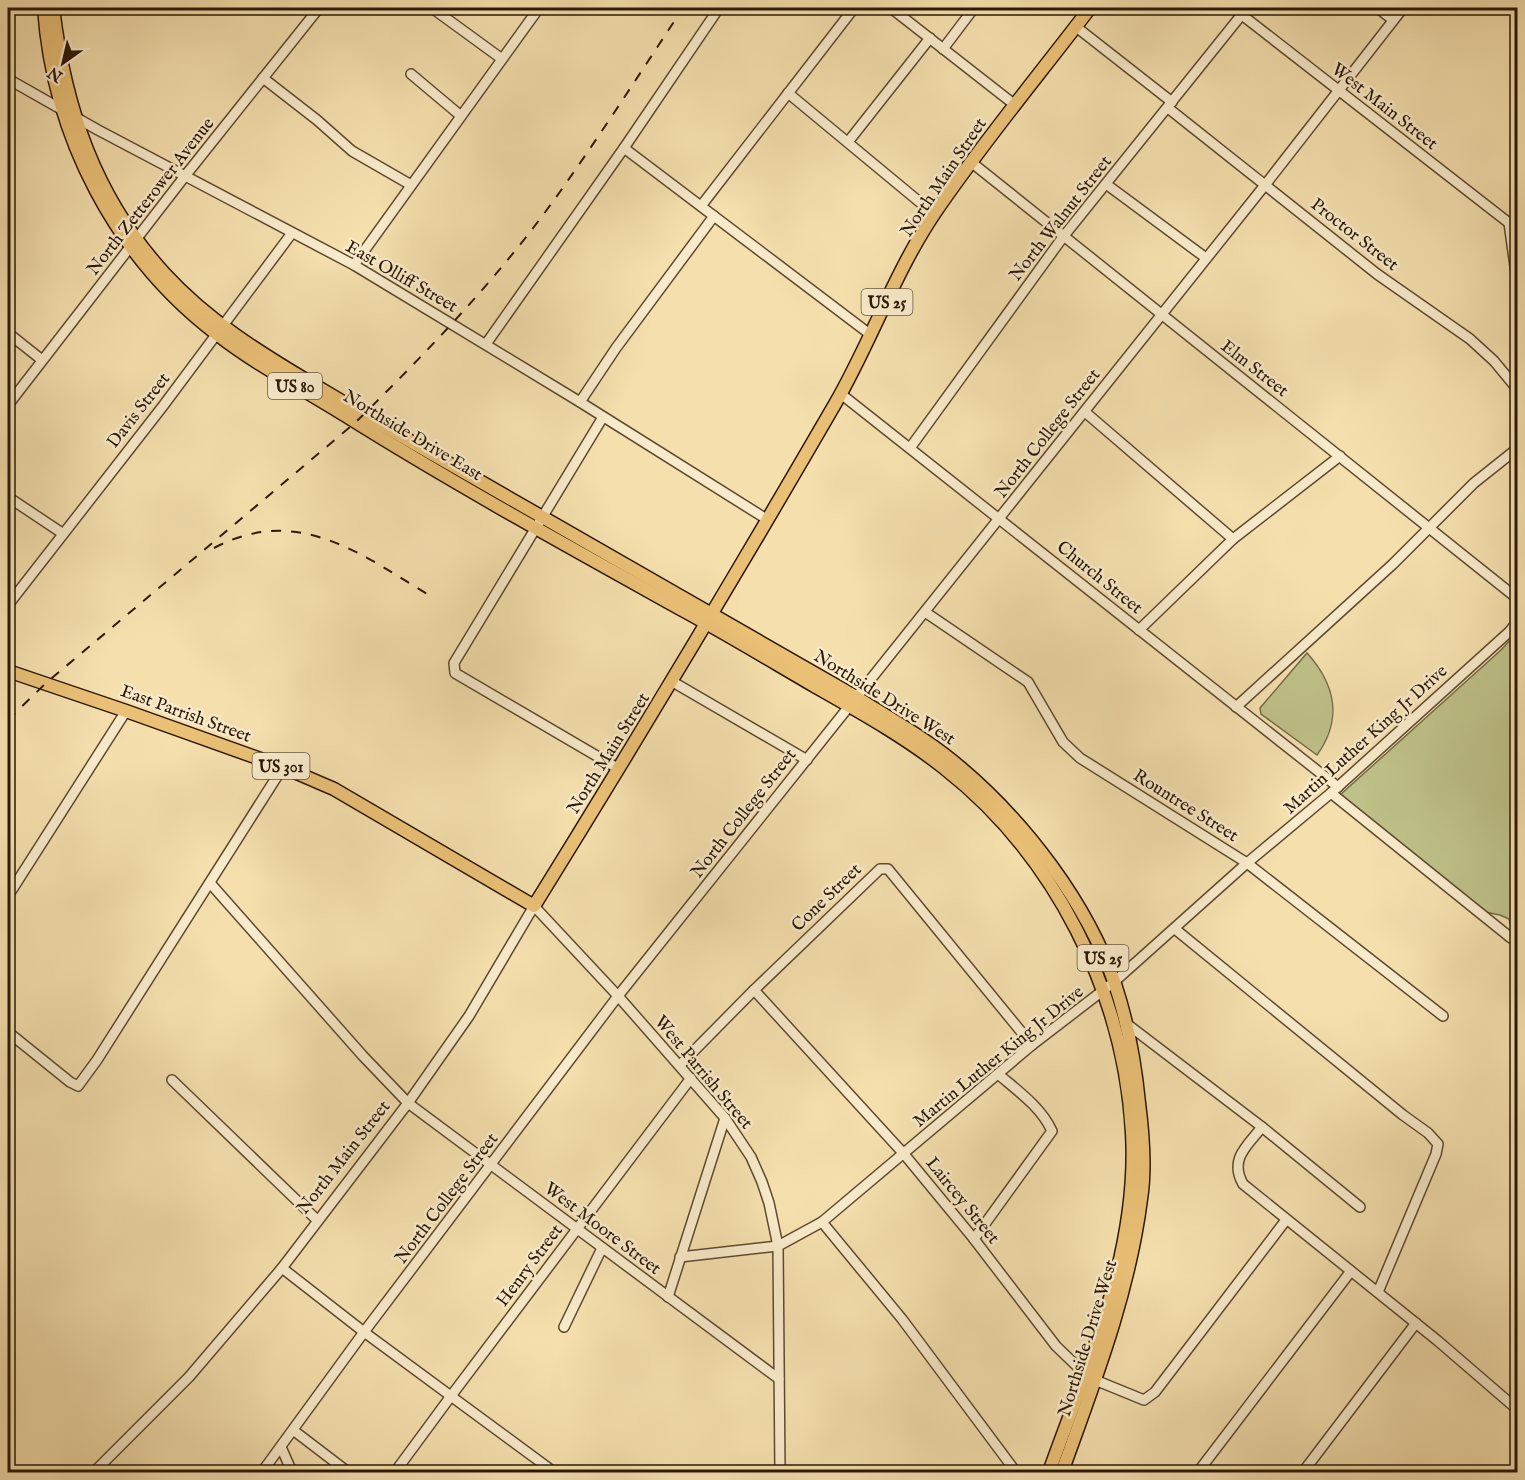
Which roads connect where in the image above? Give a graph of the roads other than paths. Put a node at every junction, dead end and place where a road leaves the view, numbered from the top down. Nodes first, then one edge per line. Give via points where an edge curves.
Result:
1 (44, 8) edge
2 (53, 8) edge
3 (319, 8) edge
4 (432, 8) edge
5 (539, 8) edge
6 (719, 8) edge
7 (854, 8) edge
8 (891, 8) edge
9 (974, 8) edge
10 (1090, 8) edge
11 (1233, 8) edge
12 (1378, 8) edge
13 (1403, 8) edge
14 (1244, 11) edge
15 (1393, 20) junction
16 (1075, 27) junction
17 (930, 38) junction
18 (943, 49) junction
19 (502, 58) junction
20 (411, 74) dead end
21 (263, 78) junction
22 (8, 79) edge
23 (1339, 91) junction
24 (788, 93) junction
25 (1015, 105) junction
26 (1170, 105) junction
27 (61, 108) junction
28 (73, 115) junction
29 (461, 116) junction
30 (848, 142) junction
31 (624, 148) junction
32 (971, 162) junction
33 (185, 176) junction
34 (1106, 184) junction
35 (411, 185) junction
36 (1265, 185) junction
37 (701, 206) junction
38 (934, 214) junction
39 (714, 216) junction
40 (1509, 223) junction
41 (1518, 230) edge
42 (292, 233) junction
43 (1063, 237) junction
44 (134, 242) junction
45 (1206, 258) junction
46 (354, 265) junction
47 (1518, 288) edge
48 (1161, 315) junction
49 (220, 331) junction
50 (8, 333) edge
51 (871, 335) junction
52 (486, 344) junction
53 (42, 360) junction
54 (1518, 390) edge
55 (841, 394) junction
56 (580, 402) junction
57 (8, 405) edge
58 (1085, 412) junction
59 (603, 417) junction
60 (910, 448) junction
61 (1518, 448) edge
62 (1340, 456) junction
63 (8, 498) edge
64 (1000, 518) junction
65 (768, 520) junction
66 (540, 523) junction
67 (1429, 528) junction
68 (62, 533) junction
69 (1233, 539) junction
70 (1518, 599) edge
71 (8, 604) edge
72 (925, 612) junction
73 (710, 619) junction
74 (1518, 621) edge
75 (1139, 630) junction
76 (9, 675) edge
77 (673, 682) junction
78 (852, 702) junction
79 (1236, 707) junction
80 (126, 711) junction
81 (807, 760) junction
82 (283, 767) junction
83 (619, 769) junction
84 (1334, 790) junction
85 (1247, 863) junction
86 (210, 883) junction
87 (8, 896) edge
88 (534, 906) junction
89 (1175, 929) junction
90 (1511, 938) dead end
91 (1114, 982) junction
92 (754, 990) junction
93 (1103, 991) junction
94 (618, 996) junction
95 (1443, 1016) dead end
96 (1127, 1024) junction
97 (8, 1032) edge
98 (1032, 1045) junction
99 (680, 1065) junction
100 (998, 1074) junction
101 (691, 1078) junction
102 (172, 1080) dead end
103 (408, 1103) junction
104 (725, 1118) junction
105 (1262, 1127) junction
106 (904, 1154) junction
107 (492, 1165) junction
108 (1360, 1207) dead end
109 (317, 1220) junction
110 (1286, 1220) junction
111 (822, 1222) junction
112 (578, 1229) junction
113 (974, 1239) junction
114 (778, 1246) junction
115 (602, 1248) junction
116 (680, 1257) junction
117 (282, 1268) junction
118 (1351, 1271) junction
119 (1378, 1292) junction
120 (668, 1297) junction
121 (1416, 1323) junction
122 (564, 1328) dead end
123 (364, 1332) junction
124 (1090, 1376) junction
125 (779, 1379) junction
126 (451, 1396) junction
127 (1518, 1410) edge
128 (293, 1430) junction
129 (281, 1447) junction
130 (95, 1472) edge
131 (262, 1473) edge
132 (292, 1473) edge
133 (348, 1473) edge
134 (395, 1473) edge
135 (554, 1473) edge
136 (780, 1473) edge
137 (1016, 1473) edge
138 (1049, 1473) edge
139 (1062, 1473) edge
140 (1197, 1473) edge
141 (1303, 1473) edge

1 - 27 main road, Northside Drive East / US 80
2 - 28 main road, Northside Drive East / US 80
3 - 21 street, North Zetterower Avenue
4 - 19 street
5 - 19 street
6 - 31 street
7 - 24 street
8 - 17 street
9 - 18 street
10 - 16 main road, North Main Street / US 25
11 - 14 street, West Main Street
12 - 15 street
13 - 15 street, North College Street
14 - 23 street, West Main Street
14 - 26 street, North Walnut Street
15 - 23 street, North College Street
16 - 25 main road, North Main Street / US 25
16 - 26 street, Proctor Street
17 - 18 street
17 - 30 street
18 - 25 street
19 - 29 street
20 - 29 street
21 - 33 street, North Zetterower Avenue
21 - 35 street via 352,151
22 - 27 street, East Olliff Street
23 - 36 street, North College Street
23 - 40 street, West Main Street
24 - 30 street
24 - 37 street
25 - 32 main road, North Main Street / US 25
26 - 34 street, North Walnut Street
26 - 36 street, Proctor Street
27 - 28 street, East Olliff Street
27 - 44 main road, Northside Drive East / US 80 via 90,180
28 - 33 street, East Olliff Street
28 - 44 main road, Northside Drive East / US 80 via 103,185
29 - 35 street
30 - 38 street
31 - 37 street
31 - 52 street
32 - 38 main road, North Main Street / US 25
32 - 43 street, Elm Street
33 - 42 street, East Olliff Street
33 - 44 street, North Zetterower Avenue
34 - 43 street, North Walnut Street
34 - 45 street
35 - 46 street
36 - 45 street, North College Street
36 - 54 street, Proctor Street via 1377,274 1470,339
37 - 39 street
38 - 51 main road, North Main Street / US 25
39 - 51 street
39 - 56 street
40 - 41 street, West Main Street
40 - 47 street
42 - 46 street, East Olliff Street
42 - 49 street, Davis Street
43 - 48 street, Elm Street
43 - 60 street, North Walnut Street
44 - 49 main road, Northside Drive East / US 80
44 - 53 street, North Zetterower Avenue
45 - 48 street, North College Street
46 - 52 street, East Olliff Street
48 - 58 street, North College Street
48 - 62 street, Elm Street
49 - 66 main road, Northside Drive East / US 80
49 - 68 street, Davis Street
50 - 53 street
51 - 55 main road, North Main Street / US 25
52 - 56 street, East Olliff Street
53 - 57 street, North Zetterower Avenue
55 - 60 street, Church Street
55 - 65 main road, North Main Street / US 25
56 - 59 street, East Olliff Street
58 - 64 street, North College Street
58 - 69 street
59 - 65 street, East Olliff Street
59 - 66 street
60 - 64 street, Church Street
61 - 67 street via 1474,483
62 - 67 street, Elm Street
62 - 69 street
63 - 68 street
64 - 72 street, North College Street
64 - 75 street, Church Street
65 - 73 main road, North Main Street / US 25
66 - 73 main road, Northside Drive East / US 80
66 - 83 street via 462,648 454,663 455,673
67 - 70 street, Elm Street
67 - 79 street
68 - 71 street, Davis Street
69 - 75 street
72 - 78 street, North College Street
72 - 85 street, Rountree Street via 1028,682 1063,742 1080,758
73 - 77 main road, North Main Street
73 - 78 main road, Northside Drive West / US 25
74 - 84 street, Martin Luther King Jr Drive
75 - 79 street, Church Street
76 - 80 main road, East Parrish Street / US 301
77 - 81 street
77 - 83 main road, North Main Street
78 - 81 street, North College Street
78 - 91 main road, Northside Drive West / US 25 via 920,737 953,761 1005,809 1064,883
78 - 93 main road, Northside Drive West / US 25 via 946,769 992,811 1059,898
79 - 84 street, Church Street
80 - 82 main road, East Parrish Street / US 301
80 - 87 street
81 - 94 street, North College Street
82 - 86 street
82 - 88 main road, East Parrish Street / US 301 via 343,794
83 - 88 main road, North Main Street
84 - 85 street, Martin Luther King Jr Drive
84 - 90 street, Church Street
85 - 89 street, Martin Luther King Jr Drive
85 - 95 street, Rountree Street
86 - 97 street via 78,1086
86 - 103 street, West Moore Street
88 - 94 street, West Parrish Street
88 - 103 street, North Main Street via 469,1016
89 - 91 street, Martin Luther King Jr Drive
89 - 119 street via 1438,1144
91 - 93 street, Martin Luther King Jr Drive
91 - 96 main road, Northside Drive West / US 25
92 - 98 street, Cone Street via 880,869 888,869
92 - 99 street, Cone Street
92 - 106 street, Laircey Street
93 - 98 street, Martin Luther King Jr Drive
93 - 124 main road, Northside Drive West / US 25 via 1119,1039 1127,1088 1132,1135 1130,1196 1125,1240
94 - 99 street, West Parrish Street
94 - 107 street, North College Street
96 - 105 street
96 - 124 main road, Northside Drive West / US 25 via 1141,1116 1142,1197 1127,1282
98 - 100 street, Martin Luther King Jr Drive
99 - 101 street, West Parrish Street
100 - 106 street, Martin Luther King Jr Drive
100 - 113 street via 1040,1111 1052,1131
101 - 104 street, West Parrish Street
101 - 112 street, Henry Street
102 - 109 street
103 - 107 street, West Moore Street
103 - 109 street, North Main Street
104 - 114 street, West Parrish Street via 762,1182
104 - 116 street
105 - 108 street
105 - 110 street via 1241,1154 1237,1174 1243,1185
106 - 111 street, Martin Luther King Jr Drive
106 - 113 street, Laircey Street
107 - 112 street, West Moore Street
107 - 123 street, North College Street
109 - 117 street, North Main Street
110 - 118 street
110 - 124 street via 1155,1392 1144,1400
111 - 114 street, Martin Luther King Jr Drive
111 - 137 street via 902,1319
112 - 115 street, West Moore Street
112 - 126 street, Henry Street
113 - 124 street, Laircey Street via 1056,1346
114 - 116 street, Martin Luther King Jr Drive
114 - 125 street, West Parrish Street
115 - 120 street, West Moore Street
115 - 122 street
116 - 120 street
117 - 123 street
117 - 130 street, North Main Street via 189,1377
118 - 119 street
118 - 140 street
119 - 121 street
120 - 125 street, West Moore Street
121 - 127 street
121 - 141 street
123 - 126 street
123 - 128 street, North College Street
124 - 138 main road, Northside Drive West / US 25
124 - 139 main road, Northside Drive West / US 25
125 - 136 street, West Parrish Street
126 - 134 street, Henry Street
126 - 135 street
128 - 129 street, North College Street
128 - 133 street
129 - 131 street, North College Street
129 - 132 street

